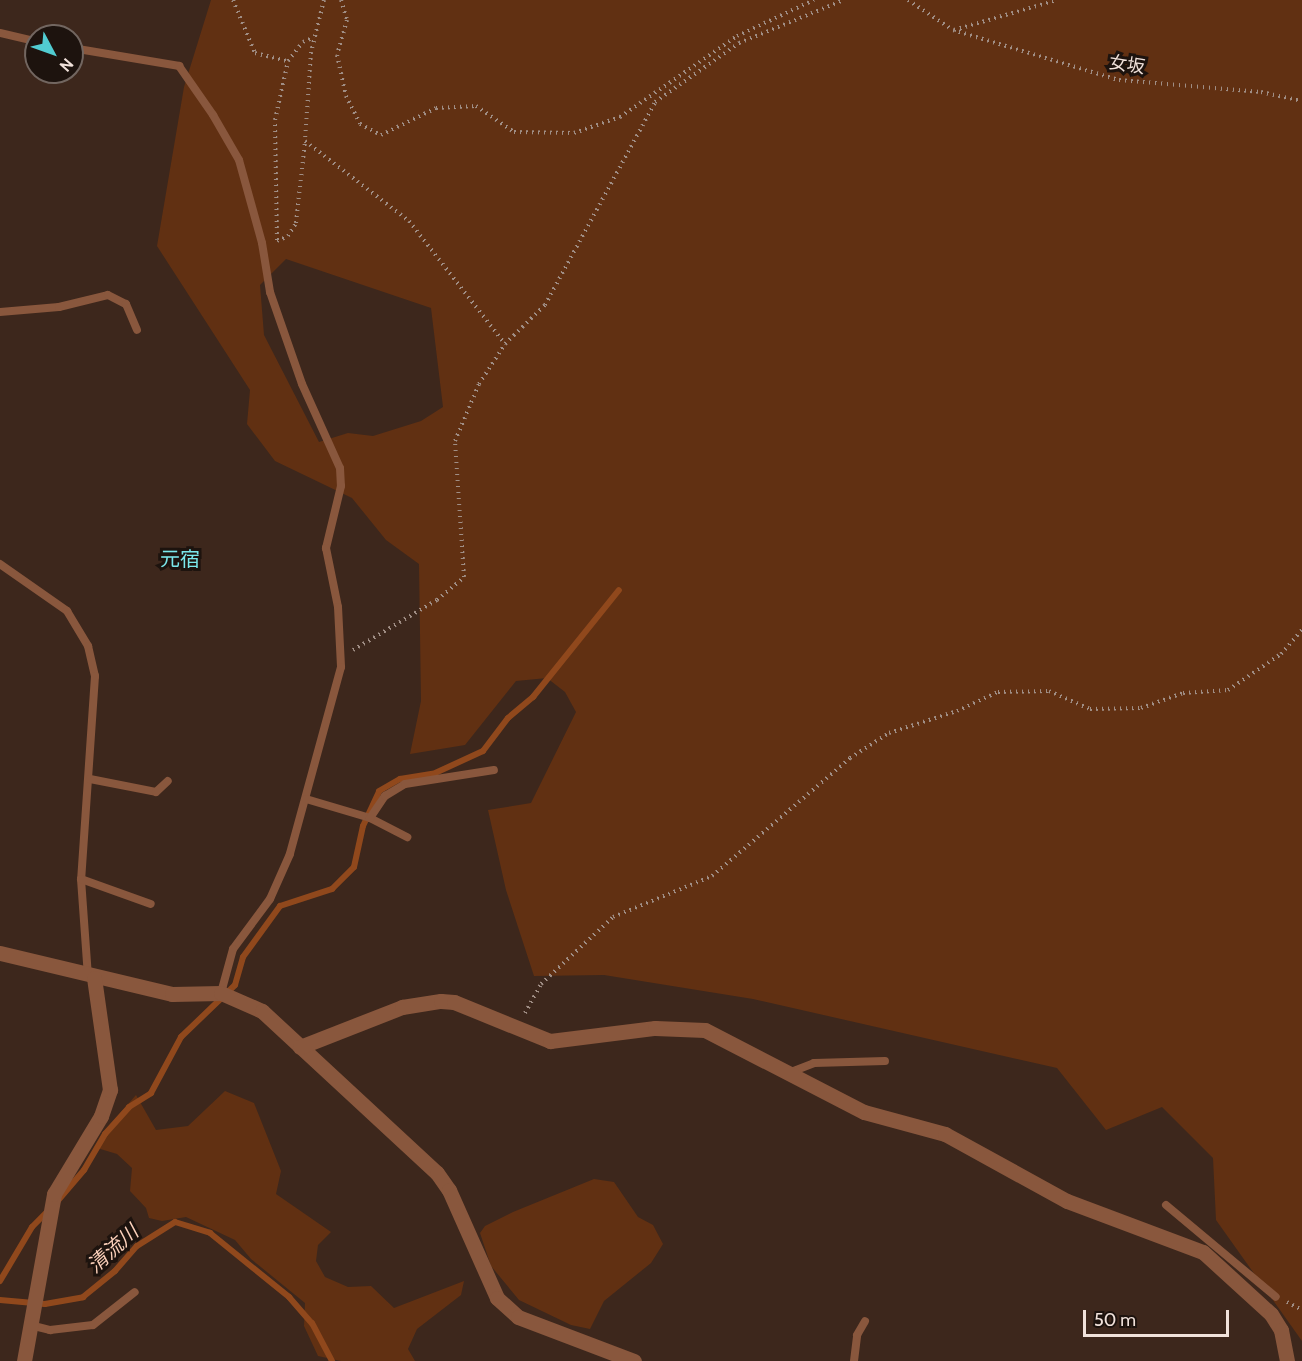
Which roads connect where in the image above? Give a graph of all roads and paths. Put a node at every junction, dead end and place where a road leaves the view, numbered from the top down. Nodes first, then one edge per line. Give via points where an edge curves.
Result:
1 (232, 0) edge
2 (324, 0) edge
3 (341, 0) edge
4 (814, 0) edge
5 (844, 0) edge
6 (908, 0) edge
7 (1057, 0) edge
8 (953, 30) junction
9 (0, 33) edge
10 (314, 37) junction
11 (24, 38) edge
12 (84, 50) edge
13 (288, 61) junction
14 (1302, 101) edge
15 (305, 141) junction
16 (277, 240) junction
17 (262, 243) junction
18 (0, 312) edge
19 (137, 330) dead end
20 (505, 344) junction
21 (0, 564) edge
22 (1302, 630) edge
23 (342, 651) junction
24 (494, 770) dead end
25 (90, 779) junction
26 (168, 781) dead end
27 (306, 799) junction
28 (370, 818) junction
29 (407, 837) dead end
30 (81, 879) junction
31 (151, 904) dead end
32 (0, 953) edge
33 (91, 977) junction
34 (221, 993) junction
35 (516, 1030) junction
36 (300, 1047) junction
37 (885, 1061) dead end
38 (791, 1072) junction
39 (1166, 1205) dead end
40 (1207, 1248) junction
41 (135, 1292) dead end
42 (1276, 1297) dead end
43 (32, 1311) junction
44 (865, 1321) dead end
45 (24, 1361) edge
46 (634, 1361) edge
47 (854, 1361) edge
48 (1287, 1361) edge

1 - 13 path via 255,53
2 - 10 path
3 - 4 path via 347,20 337,55 346,96 360,124 381,135 436,108 476,106 514,132 574,134 620,117 737,36
5 - 20 path via 740,43 655,102 545,305
6 - 8 path, 女坂
7 - 8 path
8 - 14 path, 女坂 via 1119,80 1261,92
9 - 11 lane
10 - 13 path via 303,42
10 - 15 path
12 - 17 lane via 179,66 239,160
13 - 16 path via 275,120
15 - 16 path via 296,223 288,236
15 - 20 path via 410,221
16 - 17 path
17 - 23 lane via 270,292 302,384 340,468 341,486 326,548
18 - 19 lane via 59,307 108,295 126,304
20 - 23 path via 478,384 454,441 464,577 437,600 359,649
21 - 25 lane via 68,611 88,646 95,676
22 - 35 path via 1281,654 1228,690 1183,693 1142,708 1090,709 1048,691 998,692 889,734 850,758 712,876 613,917 542,984
23 - 27 lane
24 - 28 lane via 405,784 385,796
25 - 26 lane via 156,792
25 - 30 lane
27 - 28 lane
27 - 34 lane via 290,854 270,898 233,949
28 - 29 lane
30 - 31 lane
30 - 33 lane
32 - 33 street
33 - 34 street via 172,994
33 - 43 street via 110,1090 101,1116 56,1188
34 - 36 street via 262,1011
35 - 36 street via 454,1002 422,1002
35 - 38 street via 550,1041 655,1028 705,1030
36 - 46 street via 438,1173 497,1298 519,1317
37 - 38 lane via 814,1063
38 - 40 street via 864,1112 945,1134 1066,1201 1109,1220
39 - 40 lane
40 - 42 lane
40 - 48 street via 1271,1314 1281,1330
41 - 43 lane via 93,1325 50,1330
43 - 45 street
44 - 47 lane via 857,1335

